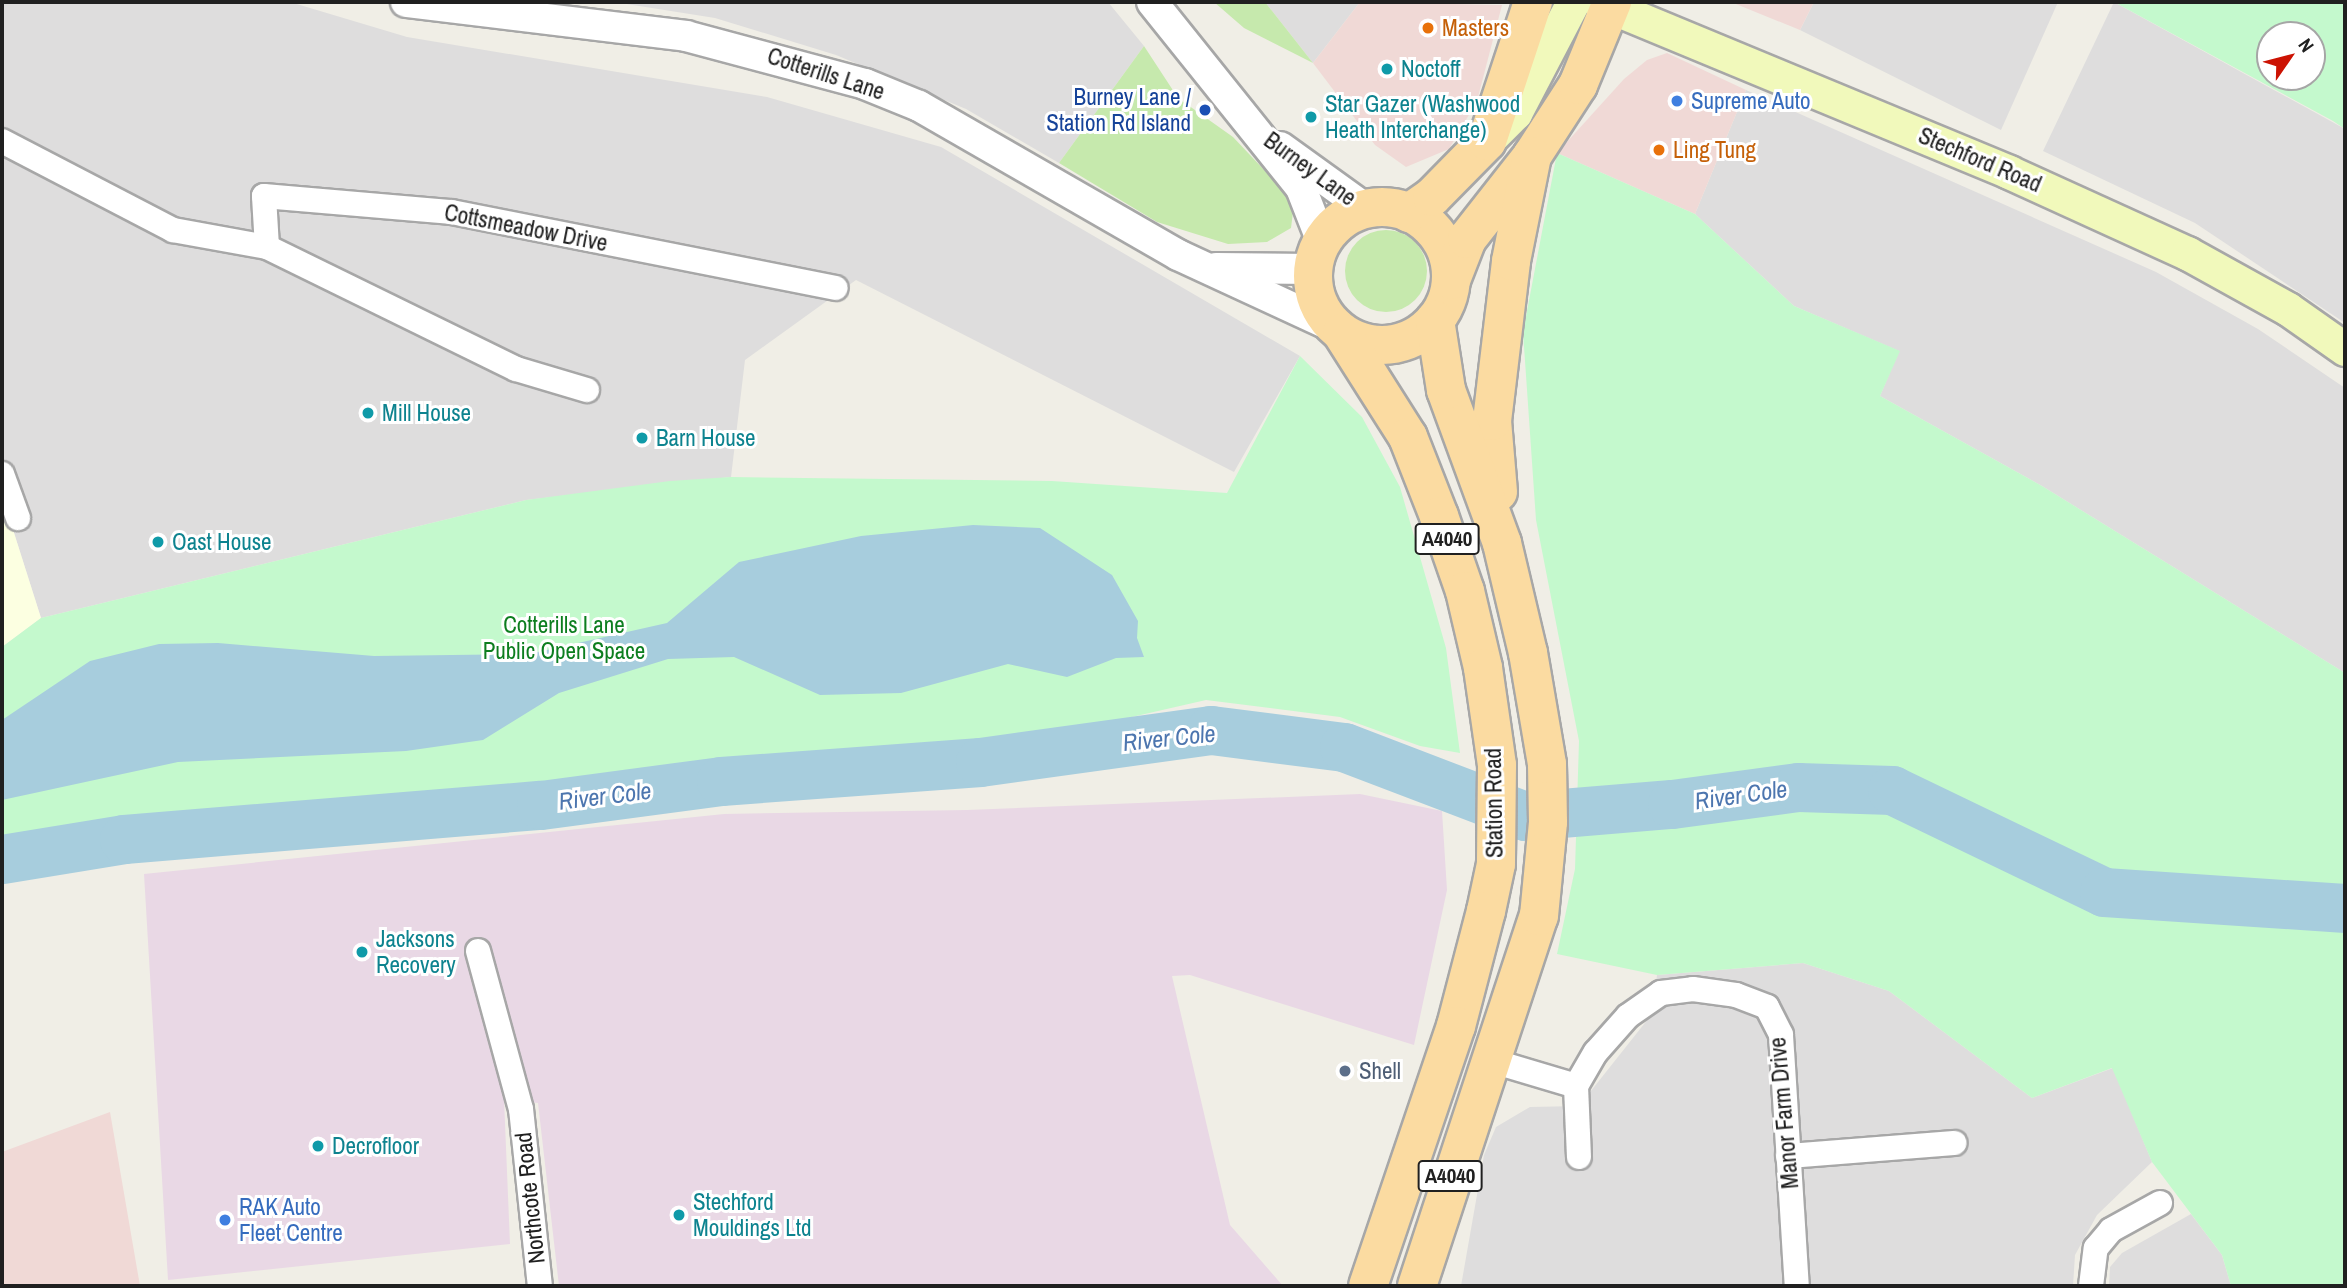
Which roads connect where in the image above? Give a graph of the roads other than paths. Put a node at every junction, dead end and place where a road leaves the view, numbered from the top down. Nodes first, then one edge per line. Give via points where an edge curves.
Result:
1 (406, 2) edge
2 (1152, 2) edge
3 (1533, 2) edge
4 (1573, 2) edge
5 (1607, 3) edge
6 (1254, 129) junction
7 (2, 141) edge
8 (1487, 141) junction
9 (1532, 156) junction
10 (1366, 209) junction
11 (1409, 213) junction
12 (267, 247) junction
13 (1317, 255) junction
14 (1205, 268) junction
15 (1451, 280) junction
16 (836, 288) dead end
17 (1435, 320) junction
18 (1338, 330) junction
19 (2345, 349) edge
20 (587, 390) dead end
21 (2, 474) edge
22 (18, 518) dead end
23 (1502, 543) junction
24 (478, 951) dead end
25 (1489, 1060) junction
26 (1576, 1086) junction
27 (1954, 1143) dead end
28 (1788, 1156) junction
29 (1578, 1157) dead end
30 (2160, 1203) dead end
31 (540, 1286) edge
32 (1368, 1286) edge
33 (1417, 1286) edge
34 (1797, 1286) edge
35 (2091, 1286) edge

1 - 14 street, Cotterills Lane via 686,36 865,84 919,106
2 - 6 street, Burney Lane
3 - 8 main road
4 - 8 main road via 1515,113
5 - 9 main road via 1578,85
5 - 19 main road, Stechford Road via 1997,166 2187,253 2288,309
6 - 10 street, Burney Lane
6 - 13 street, Burney Lane via 1301,188
7 - 12 street via 173,230
8 - 11 main road via 1432,197
9 - 15 main road via 1467,239
9 - 23 main road via 1511,261 1492,421
10 - 11 main road
10 - 13 main road via 1340,221
11 - 15 main road via 1440,240
12 - 16 street, Cottsmeadow Drive via 264,196 452,212
12 - 20 street via 516,369
13 - 14 street, Cotterills Lane
13 - 18 main road via 1321,310
14 - 18 street, Cotterills Lane
15 - 17 main road via 1446,302
17 - 18 main road via 1422,333 1388,345 1370,345
17 - 23 main road, A4040 via 1446,390
18 - 32 main road, Station Road / A4040 via 1408,437 1439,516 1468,604 1497,765 1496,864 1456,1026
21 - 22 street
23 - 25 main road, A4040 via 1547,764 1545,862 1539,916
24 - 31 street, Northcote Road via 522,1109
25 - 26 street
25 - 33 main road, A4040
26 - 28 street, Manor Farm Drive via 1595,1052 1628,1016 1661,993 1693,989 1736,995 1767,1007 1781,1035
26 - 29 street
27 - 28 street
28 - 34 street, Manor Farm Drive
30 - 35 street via 2111,1230 2096,1248

